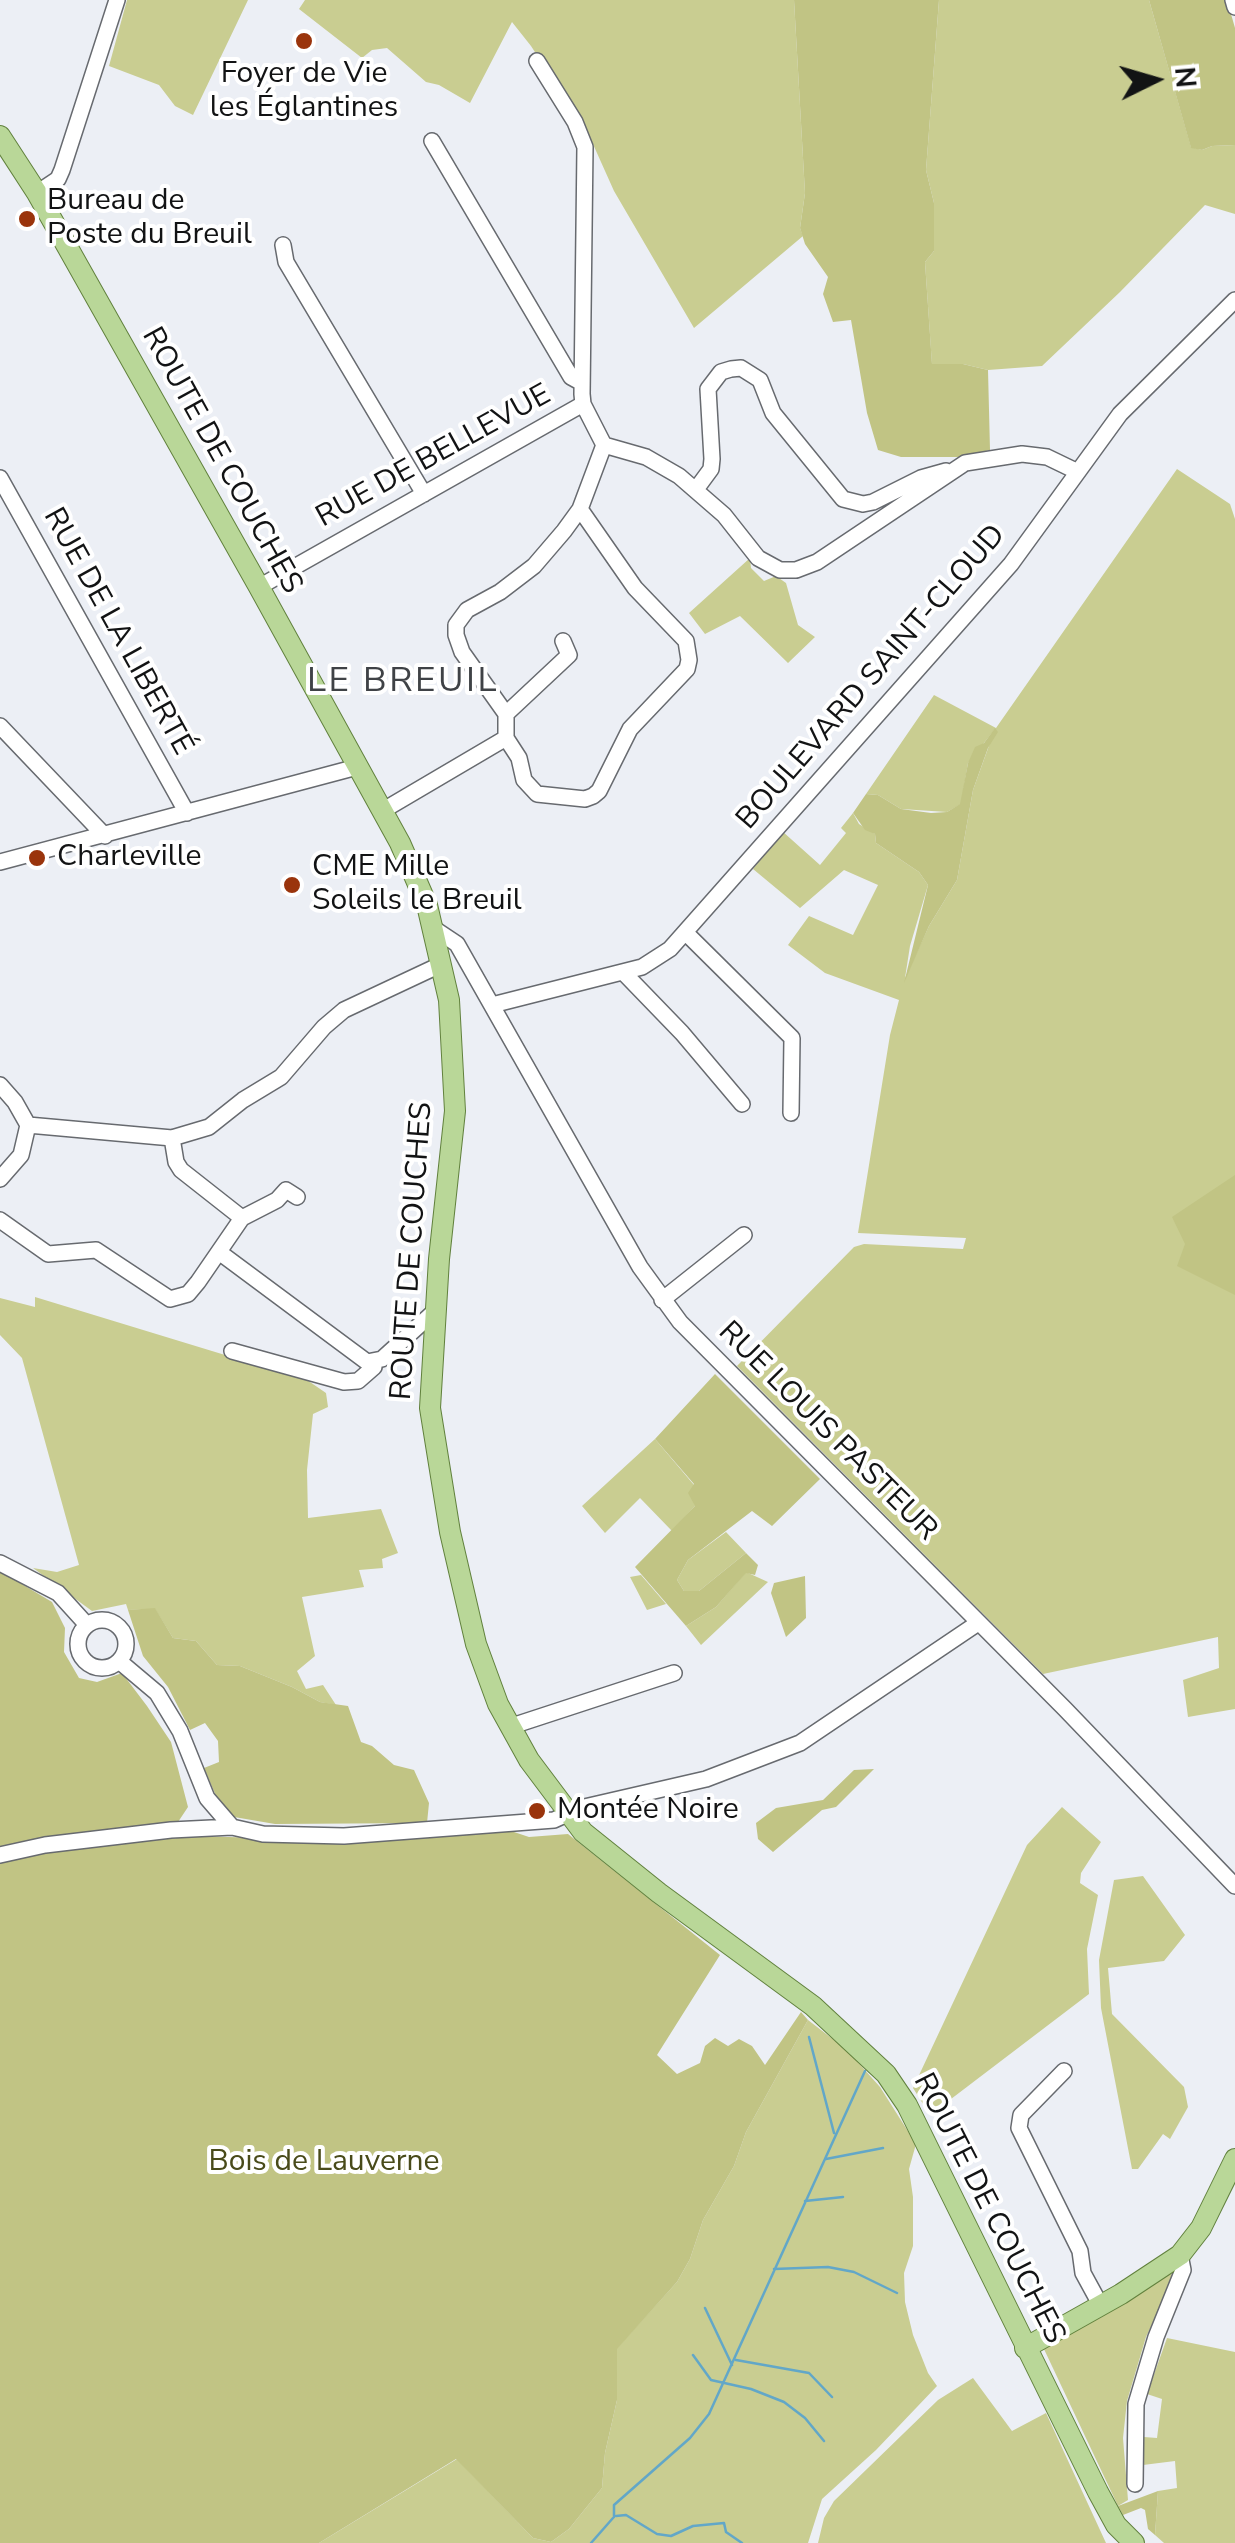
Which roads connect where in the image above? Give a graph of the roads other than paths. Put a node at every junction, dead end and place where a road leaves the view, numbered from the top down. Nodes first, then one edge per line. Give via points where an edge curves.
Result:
1 (117, 0) edge
2 (537, 62) dead end
3 (1, 141) edge
4 (432, 141) dead end
5 (37, 193) junction
6 (284, 245) dead end
7 (1235, 300) edge
8 (582, 383) junction
9 (583, 404) junction
10 (604, 446) junction
11 (1076, 471) junction
12 (950, 474) junction
13 (0, 478) edge
14 (696, 488) junction
15 (424, 494) junction
16 (580, 509) junction
17 (259, 587) junction
18 (563, 641) dead end
19 (506, 714) junction
20 (0, 726) edge
21 (506, 738) junction
22 (357, 767) junction
23 (382, 811) junction
24 (187, 813) junction
25 (105, 836) junction
26 (0, 862) edge
27 (686, 933) junction
28 (439, 953) junction
29 (467, 959) junction
30 (623, 972) junction
31 (492, 1005) junction
32 (0, 1085) edge
33 (742, 1104) dead end
34 (791, 1114) dead end
35 (28, 1125) junction
36 (172, 1138) junction
37 (0, 1178) edge
38 (296, 1197) dead end
39 (242, 1218) junction
40 (0, 1220) edge
41 (744, 1236) dead end
42 (219, 1252) junction
43 (662, 1300) junction
44 (435, 1310) junction
45 (232, 1352) dead end
46 (374, 1362) junction
47 (0, 1563) edge
48 (978, 1624) junction
49 (86, 1625) junction
50 (120, 1661) junction
51 (674, 1673) dead end
52 (510, 1728) junction
53 (566, 1812) junction
54 (232, 1828) junction
55 (0, 1855) edge
56 (1235, 1886) edge
57 (1064, 2071) dead end
58 (1235, 2158) edge
59 (1180, 2255) junction
60 (1101, 2306) junction
61 (1025, 2348) junction
62 (1135, 2484) dead end
63 (1098, 2492) junction
64 (1116, 2543) edge
65 (1134, 2543) edge

1 - 5 street via 62,170
2 - 8 street via 586,147
3 - 5 main road, ROUTE DE COUCHES
4 - 8 street via 571,377
5 - 17 main road, ROUTE DE COUCHES
6 - 15 street via 286,262
7 - 11 street, BOULEVARD SAINT-CLOUD via 1120,414
8 - 9 street
9 - 10 street
9 - 15 street, RUE DE BELLEVUE
10 - 14 street via 646,457
10 - 16 street
11 - 12 street via 1022,454 965,463
11 - 27 street, BOULEVARD SAINT-CLOUD via 1012,564
12 - 14 street via 796,570 758,558
12 - 14 street via 937,472 873,502 843,499 773,413 760,380 741,368 721,372 708,388 712,459
13 - 24 street, RUE DE LA LIBERTÉ
15 - 17 street, RUE DE BELLEVUE
16 - 19 street via 534,566 467,610 456,625 462,652
16 - 21 street via 635,588 686,640 690,660 630,729 593,796 537,794
17 - 22 main road, ROUTE DE COUCHES
18 - 19 street via 569,655
19 - 21 street
20 - 25 street
21 - 23 street
22 - 23 main road, ROUTE DE COUCHES
22 - 24 street
23 - 28 main road, ROUTE DE COUCHES via 415,873
24 - 25 street
25 - 26 street
27 - 30 street, BOULEVARD SAINT-CLOUD via 658,959
27 - 34 street via 792,1038
28 - 29 street
28 - 29 street
28 - 36 street via 344,1010 281,1077 209,1128
28 - 44 main road, ROUTE DE COUCHES via 452,1025 455,1111
29 - 31 street, RUE LOUIS PASTEUR
30 - 31 street, BOULEVARD SAINT-CLOUD
30 - 33 street
31 - 43 street, RUE LOUIS PASTEUR
32 - 35 street
35 - 36 street
35 - 37 street via 20,1154
36 - 39 street via 181,1170
38 - 39 street via 286,1190
39 - 42 street
40 - 42 street via 48,1254 96,1250 170,1300 188,1294
41 - 43 street
42 - 46 street via 361,1359
43 - 48 street, RUE LOUIS PASTEUR
44 - 46 street
44 - 52 main road, ROUTE DE COUCHES via 429,1390 436,1452 476,1644
45 - 46 street via 344,1382 358,1381
47 - 49 street via 58,1593
48 - 53 street via 790,1747 706,1779
48 - 56 street, RUE LOUIS PASTEUR
49 - 50 street via 108,1620 121,1628 126,1642
49 - 50 street via 78,1641 82,1658 104,1668
50 - 54 street via 157,1693 207,1798
51 - 52 street
52 - 53 main road, ROUTE DE COUCHES
53 - 54 street via 554,1820 344,1836
53 - 61 main road, ROUTE DE COUCHES via 659,1893 813,2006 886,2074
54 - 55 street via 171,1830
57 - 60 street via 1021,2115 1019,2128
58 - 59 main road via 1202,2228
59 - 60 main road
59 - 62 street via 1183,2270 1136,2404
60 - 61 main road
61 - 63 main road, ROUTE DE COUCHES
63 - 64 main road, ROUTE DE COUCHES
63 - 65 main road, ROUTE DE COUCHES

